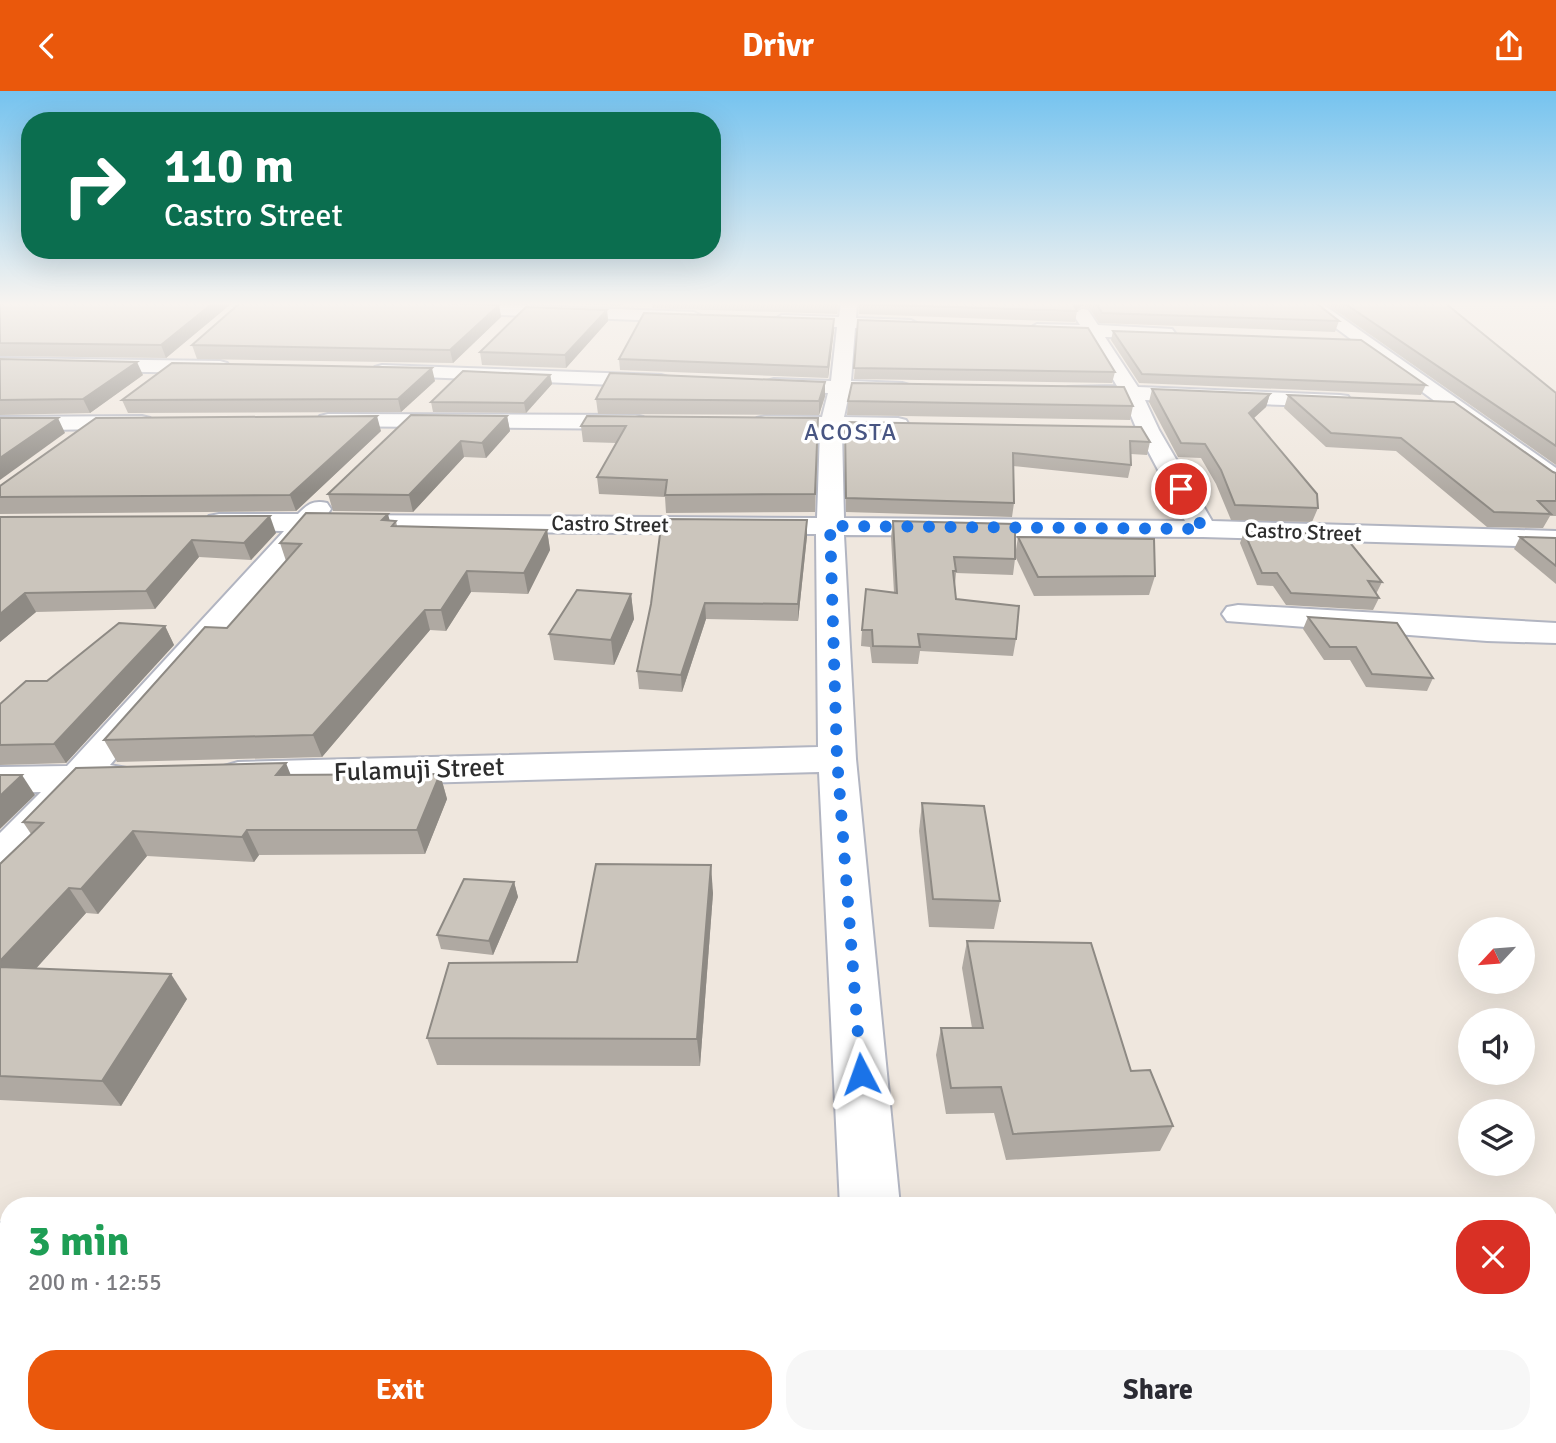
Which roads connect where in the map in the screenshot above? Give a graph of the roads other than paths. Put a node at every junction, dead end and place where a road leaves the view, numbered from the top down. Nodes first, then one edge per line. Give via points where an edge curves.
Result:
1 (173, 366) edge
2 (176, 366) edge
3 (468, 366) edge
4 (841, 366) edge
5 (1114, 366) edge
6 (1398, 366) edge
7 (242, 368) edge
8 (366, 370) edge
9 (462, 372) junction
10 (678, 381) edge
11 (759, 385) edge
12 (923, 389) edge
13 (1062, 391) edge
14 (1131, 392) junction
15 (1359, 402) edge
16 (1413, 404) edge
17 (836, 406) junction
18 (1454, 406) junction
19 (301, 421) edge
20 (410, 421) junction
21 (164, 422) edge
22 (655, 422) edge
23 (95, 423) junction
24 (750, 423) edge
25 (0, 424) edge
26 (914, 425) edge
27 (1121, 429) edge
28 (1148, 430) junction
29 (64, 447) edge
30 (382, 448) edge
31 (1556, 479) edge
32 (334, 494) edge
33 (305, 521) junction
34 (194, 522) edge
35 (830, 526) junction
36 (1203, 529) junction
37 (1556, 539) edge
38 (1238, 614) dead end
39 (1556, 633) edge
40 (837, 758) junction
41 (202, 775) edge
42 (146, 777) edge
43 (77, 779) junction
44 (0, 780) edge
45 (0, 859) edge
46 (869, 1197) edge

1 - 23 street
2 - 7 street
3 - 9 street
4 - 17 street
5 - 14 street
6 - 18 street
8 - 9 street
9 - 10 street
9 - 20 street
11 - 17 street
12 - 17 street
13 - 14 street
14 - 15 street
14 - 28 street
16 - 18 street
17 - 24 street
17 - 26 street
17 - 35 street
18 - 31 street
19 - 20 street
20 - 22 street
20 - 30 street
21 - 23 street
23 - 25 street
23 - 29 street
27 - 28 street
28 - 36 street
32 - 33 street
33 - 34 street, Castro Street
33 - 35 street, Castro Street
33 - 43 street
35 - 36 street, Castro Street
35 - 40 street
36 - 37 street, Castro Street
38 - 39 street
40 - 41 street, Fulamuji Street
40 - 46 street
42 - 43 street
43 - 44 street
43 - 45 street

